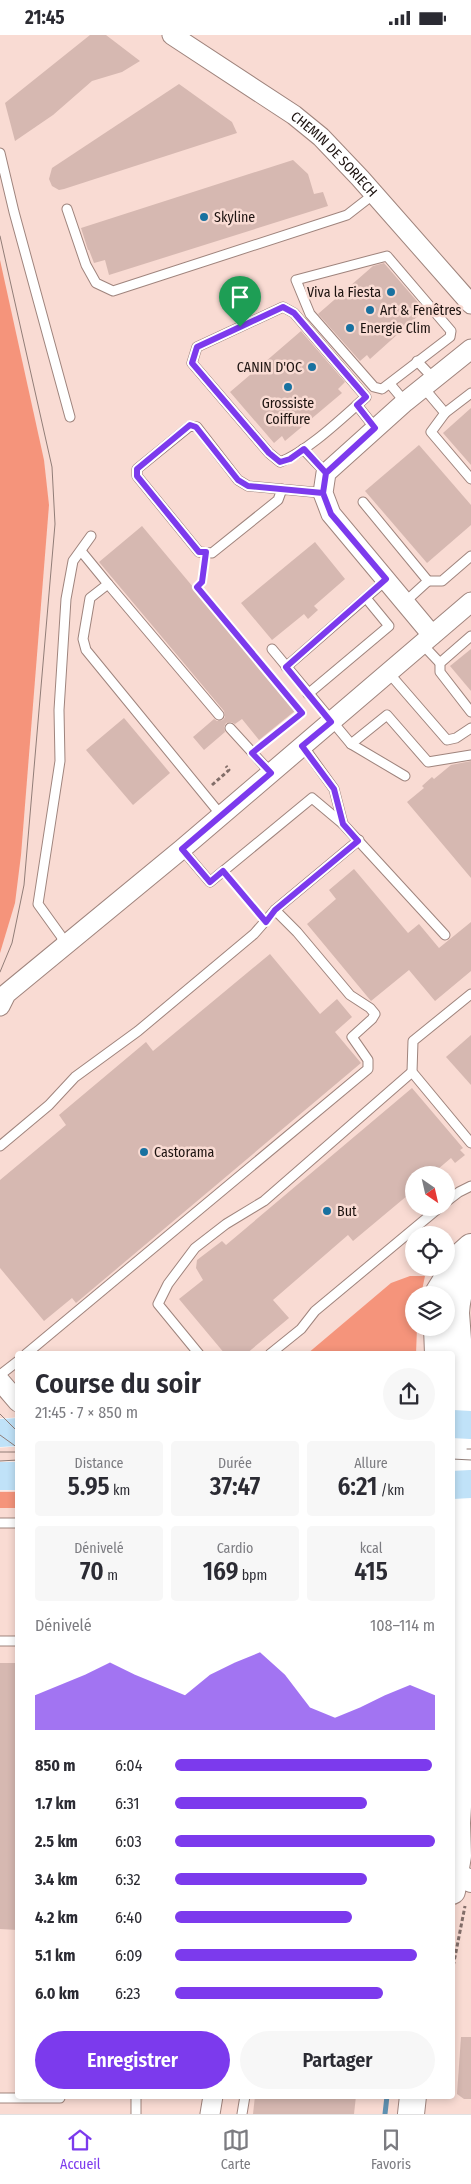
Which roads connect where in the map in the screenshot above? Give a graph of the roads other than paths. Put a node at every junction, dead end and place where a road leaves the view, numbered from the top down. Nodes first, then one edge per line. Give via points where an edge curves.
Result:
1 (172, 35) edge
2 (0, 153) edge
3 (374, 194) junction
4 (67, 209) dead end
5 (471, 304) edge
6 (471, 349) edge
7 (418, 361) junction
8 (429, 383) junction
9 (390, 385) junction
10 (471, 393) edge
11 (405, 402) junction
12 (357, 405) junction
13 (445, 413) junction
14 (70, 417) dead end
15 (375, 428) junction
16 (304, 449) junction
17 (326, 473) junction
18 (471, 479) edge
19 (282, 489) junction
20 (323, 493) junction
21 (363, 502) dead end
22 (91, 537) dead end
23 (81, 551) junction
24 (471, 556) edge
25 (386, 579) junction
26 (428, 581) junction
27 (108, 584) junction
28 (366, 598) junction
29 (404, 602) junction
30 (471, 602) edge
31 (471, 635) edge
32 (427, 639) junction
33 (272, 649) dead end
34 (440, 663) junction
35 (286, 667) junction
36 (388, 672) junction
37 (308, 694) junction
38 (471, 712) edge
39 (218, 715) dead end
40 (331, 722) junction
41 (230, 728) dead end
42 (471, 728) edge
43 (351, 744) junction
44 (302, 746) junction
45 (471, 755) edge
46 (271, 773) junction
47 (405, 776) dead end
48 (221, 815) junction
49 (343, 824) junction
50 (358, 841) junction
51 (182, 849) junction
52 (275, 910) junction
53 (445, 935) dead end
54 (64, 946) junction
55 (471, 994) edge
56 (0, 1006) edge
57 (412, 1072) junction
58 (471, 1143) edge
59 (0, 1146) edge
60 (471, 1186) edge
61 (455, 1195) edge
62 (429, 1216) edge
63 (471, 1247) edge
64 (471, 1268) edge
65 (442, 1286) edge
66 (437, 1336) edge
67 (30, 1351) edge
68 (197, 1351) edge
69 (274, 1351) edge
70 (438, 1351) edge
71 (15, 1363) edge
72 (0, 1375) edge
73 (0, 1381) edge
74 (15, 1398) edge
75 (15, 1432) edge
76 (0, 1433) edge
77 (463, 1434) edge
78 (0, 1476) edge
79 (15, 1476) edge
80 (463, 1484) edge
81 (0, 1523) edge
82 (15, 1523) edge
83 (0, 1641) edge
84 (15, 1641) edge
85 (461, 1878) edge
86 (0, 2098) edge
87 (15, 2098) edge
88 (136, 2099) edge
89 (212, 2099) edge
90 (244, 2099) edge
91 (413, 2099) edge
92 (136, 2114) edge
93 (210, 2114) edge
94 (242, 2114) edge
95 (411, 2114) edge

1 - 3 street, CHEMIN DE SORIECH via 294,115 333,148
2 - 14 lane
3 - 4 lane via 347,215 113,291 96,283 86,265
3 - 5 street, CHEMIN DE SORIECH
6 - 8 street
7 - 8 lane
7 - 9 lane
7 - 9 lane via 450,337 451,331 387,255 296,281 310,313 374,387 382,389
8 - 11 street
8 - 13 lane
9 - 11 lane
10 - 13 lane
11 - 15 street
12 - 15 lane
12 - 16 lane
12 - 16 lane via 366,397 294,313 283,307 197,347 192,363 269,453 280,462
13 - 18 lane via 431,432
15 - 17 street
16 - 17 lane
17 - 20 street
19 - 19 lane via 248,486 238,480 196,427 190,425 137,469 137,476 199,552 212,553 278,500
19 - 20 lane
20 - 25 street via 331,514
21 - 26 lane
22 - 23 lane
23 - 27 lane
23 - 54 lane via 73,561 66,599 60,761 38,904 61,936
24 - 26 lane via 442,581
25 - 28 lane
25 - 29 street
26 - 29 lane
27 - 39 lane
27 - 48 lane via 90,598 83,639 86,650
28 - 35 lane
28 - 37 lane via 389,626
29 - 32 street
30 - 32 street
31 - 34 lane
32 - 34 lane
32 - 36 street
33 - 35 lane
34 - 38 lane via 440,672
35 - 37 lane
36 - 40 street
36 - 42 lane via 447,740
37 - 40 lane
40 - 43 lane
40 - 44 street
41 - 46 lane
43 - 45 lane via 386,715 428,762
43 - 47 lane
44 - 46 street
44 - 49 lane via 334,789
46 - 48 street
48 - 51 street
49 - 50 lane
49 - 51 lane via 312,798 210,882
50 - 52 lane
50 - 53 lane
51 - 54 street
52 - 59 lane via 254,934 138,1031 85,1068 49,1105
52 - 67 lane via 350,995 375,1014 352,1037 368,1060 368,1069
54 - 56 street via 6,994
55 - 57 lane via 413,1041
57 - 58 lane
57 - 68 lane via 264,1201 195,1248 168,1284 158,1304
60 - 61 lane
62 - 69 lane via 315,1311 301,1329
63 - 65 main road via 461,1256
64 - 77 main road via 457,1296 456,1313
66 - 70 main road
71 - 72 lane
73 - 74 street
75 - 76 main road
77 - 80 main road
78 - 79 main road
80 - 85 main road via 467,1659 457,1823
81 - 82 lane
83 - 84 lane
86 - 87 lane
88 - 92 lane
89 - 93 street
90 - 94 lane
91 - 95 main road

